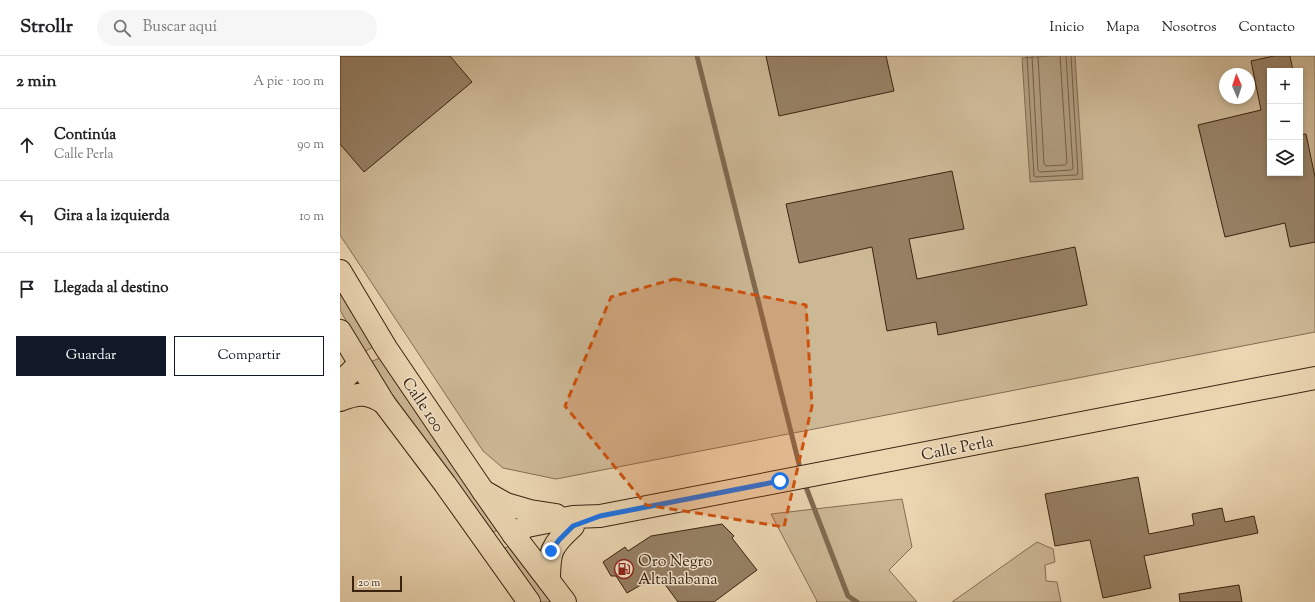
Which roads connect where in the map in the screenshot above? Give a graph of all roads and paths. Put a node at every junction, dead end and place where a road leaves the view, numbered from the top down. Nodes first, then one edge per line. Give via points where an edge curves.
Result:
1 (340, 271) edge
2 (340, 330) edge
3 (386, 348) junction
4 (349, 366) edge
5 (340, 377) edge
6 (1315, 378) edge
7 (340, 383) edge
8 (340, 400) edge
9 (384, 403) junction
10 (483, 492) junction
11 (573, 521) junction
12 (513, 534) junction
13 (488, 545) junction
14 (549, 580) junction
15 (529, 602) edge
16 (565, 602) edge

1 - 3 main road, Calle 100
2 - 4 main road, Calle 100
3 - 4 main road
3 - 10 main road, Calle 100
4 - 5 main road
4 - 7 main road via 356,367
4 - 9 main road, Calle 100
6 - 11 main road, Calle Perla
8 - 9 main road via 367,394
9 - 13 main road, Calle 100
10 - 11 main road via 506,504
10 - 12 main road, Calle 100
11 - 12 main road, Calle Perla via 527,526
11 - 14 main road via 551,551
12 - 13 main road, Calle Perla
12 - 14 main road, Calle 100
13 - 15 main road, Calle 100
14 - 16 main road, Calle 100

